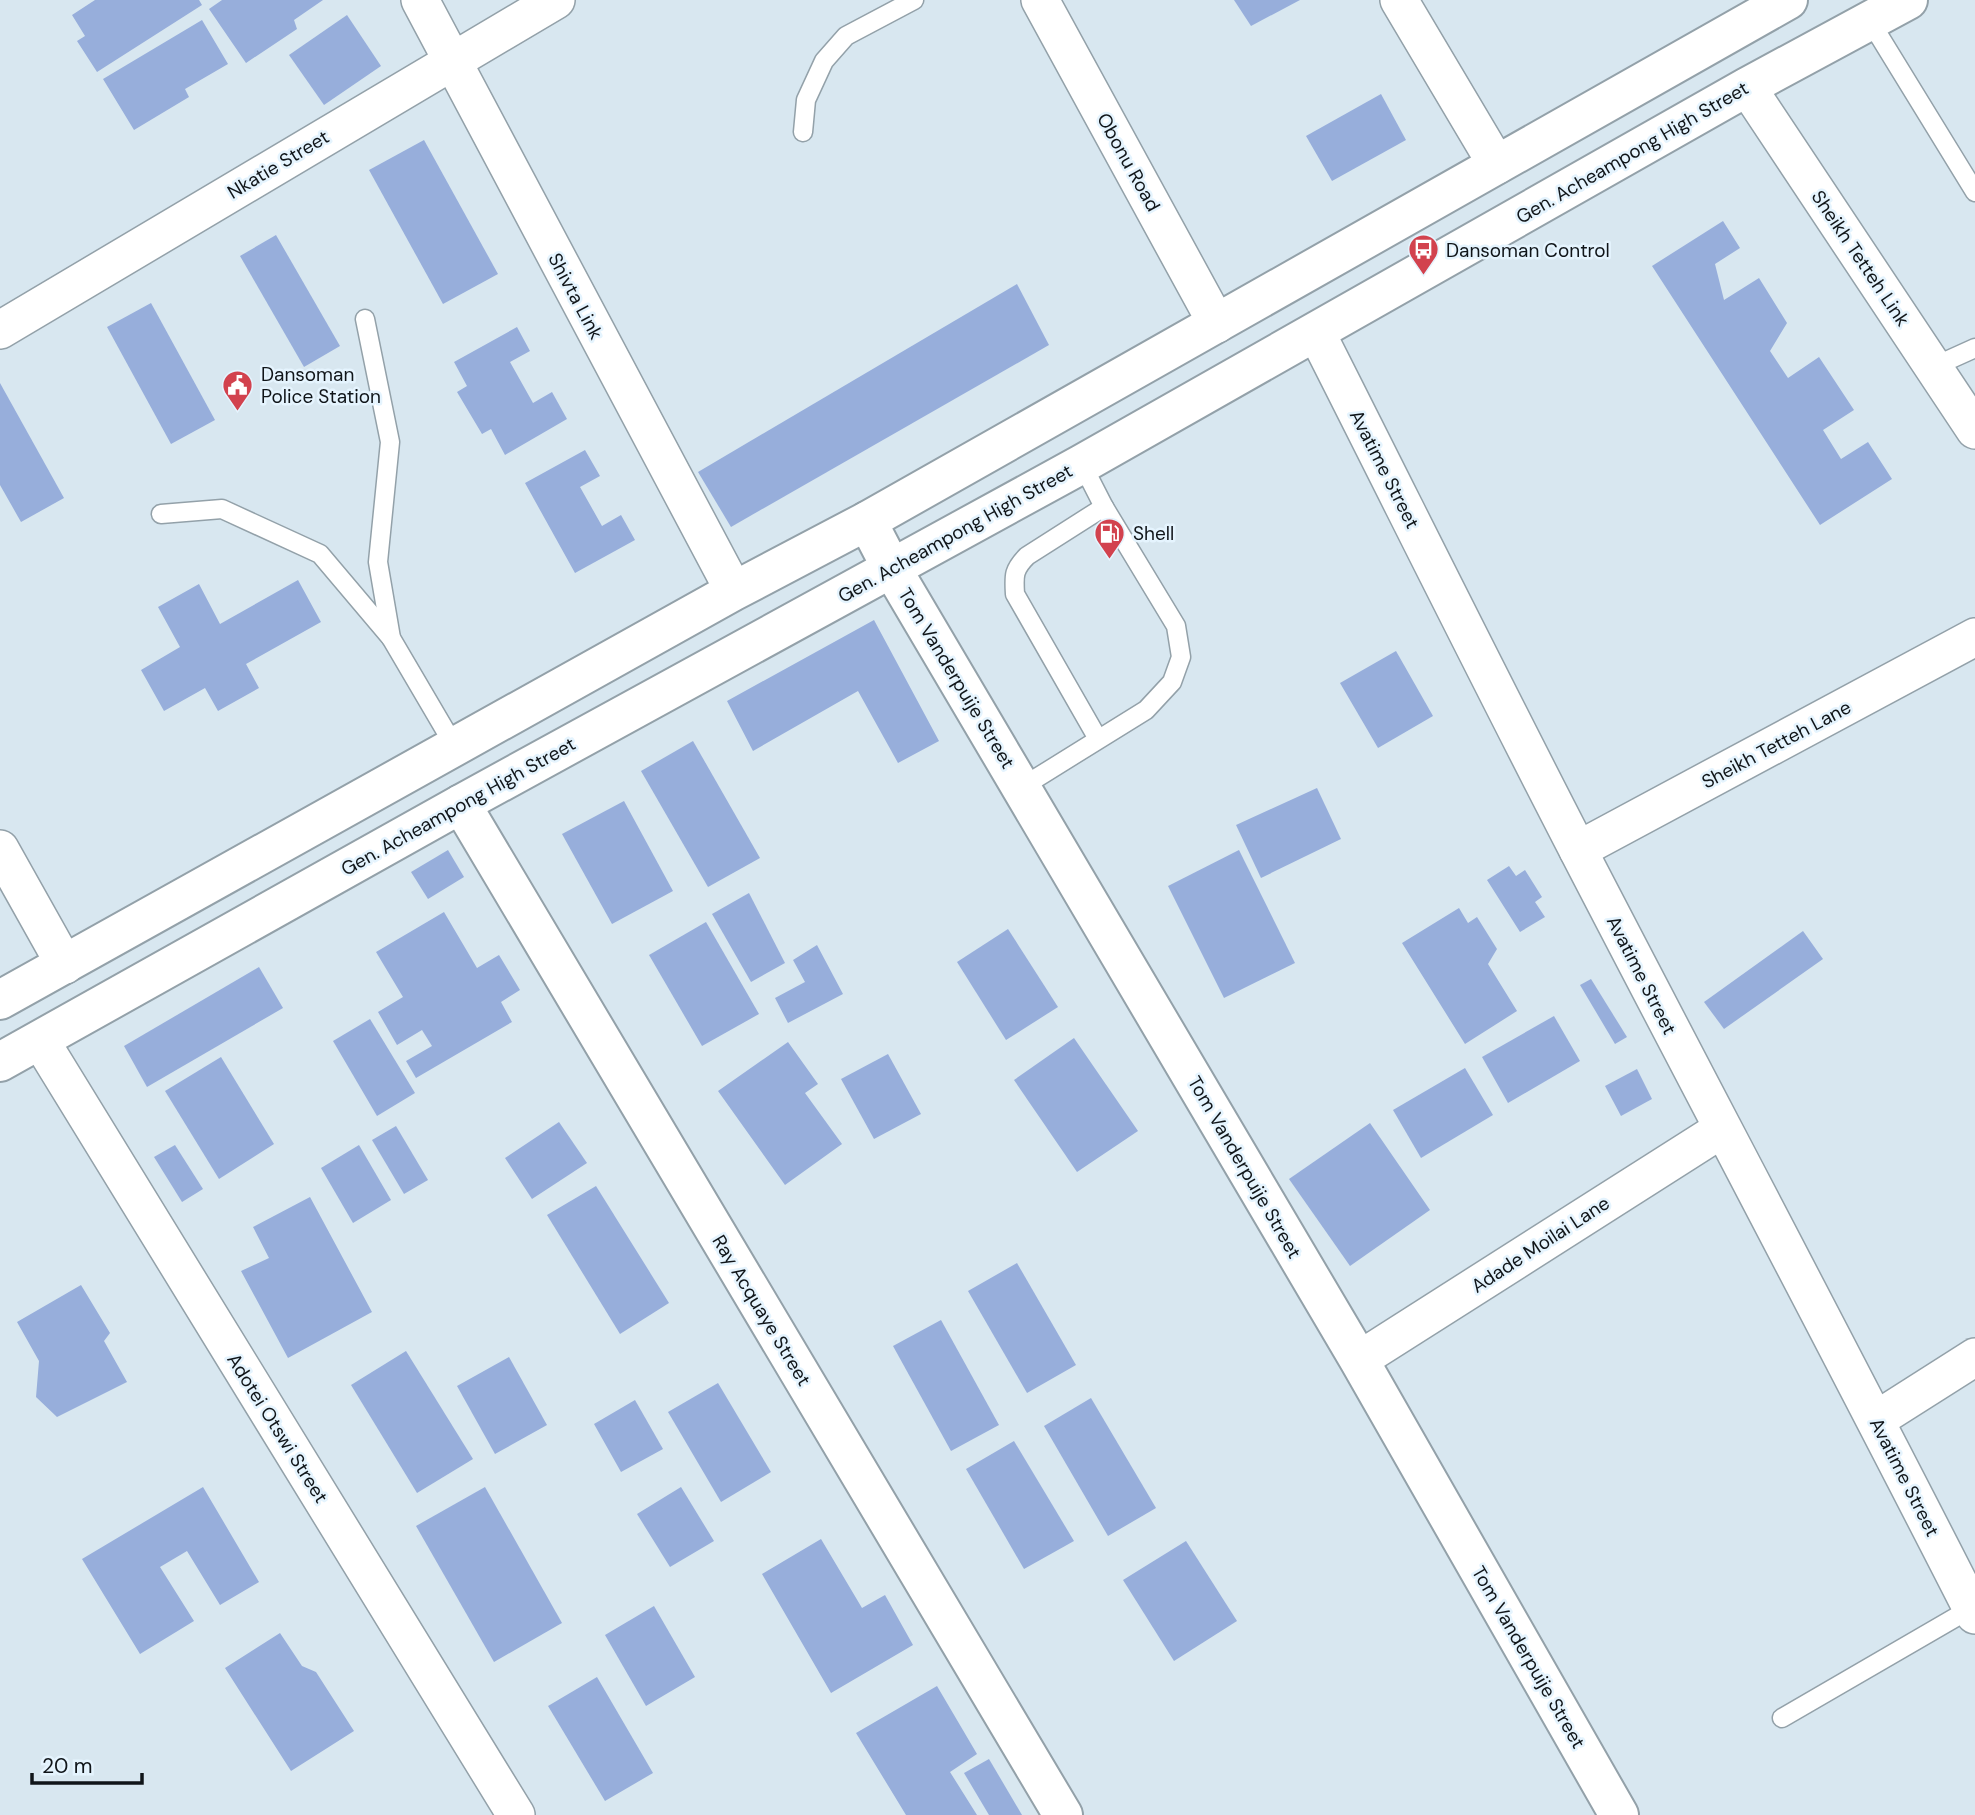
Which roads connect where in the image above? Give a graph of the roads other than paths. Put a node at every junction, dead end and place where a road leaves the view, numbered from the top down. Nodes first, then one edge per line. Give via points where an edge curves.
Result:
1 (420, 0) edge
2 (556, 0) edge
3 (914, 0) edge
4 (1040, 0) edge
5 (1399, 0) edge
6 (1788, 0) edge
7 (1908, 0) edge
8 (1870, 21) junction
9 (451, 61) junction
10 (1747, 87) junction
11 (803, 132) dead end
12 (1497, 165) junction
13 (1975, 192) edge
14 (365, 319) dead end
15 (1217, 324) junction
16 (0, 330) edge
17 (1316, 332) junction
18 (1975, 348) edge
19 (1933, 367) junction
20 (1975, 430) edge
21 (1082, 464) junction
22 (1104, 507) junction
23 (161, 513) dead end
24 (867, 521) junction
25 (892, 569) junction
26 (734, 591) junction
27 (1975, 637) edge
28 (391, 638) junction
29 (1098, 739) junction
30 (455, 747) junction
31 (1023, 787) junction
32 (461, 804) junction
33 (1578, 850) junction
34 (3, 863) edge
35 (65, 965) junction
36 (0, 1000) edge
37 (40, 1040) junction
38 (0, 1062) edge
39 (1722, 1129) junction
40 (1975, 1357) edge
41 (1359, 1360) junction
42 (1876, 1420) junction
43 (1974, 1610) edge
44 (1782, 1718) dead end
45 (516, 1815) edge
46 (1063, 1815) edge
47 (1619, 1815) edge

1 - 9 street, Shivta Link
2 - 9 street, Nkatie Street
3 - 11 lane via 846,36 824,61 806,100
4 - 15 street, Obonu Road
5 - 12 street
6 - 12 main road
7 - 8 main road, Gen. Acheampong High Street
8 - 10 main road, Gen. Acheampong High Street
8 - 13 lane
9 - 16 street, Nkatie Street
9 - 26 street, Shivta Link
10 - 17 main road, Gen. Acheampong High Street
10 - 19 street, Sheikh Tetteh Link
12 - 15 main road
14 - 28 lane via 390,442 379,562
15 - 24 main road
17 - 21 main road, Gen. Acheampong High Street
17 - 33 street, Avatime Street
18 - 19 lane
19 - 20 street, Sheikh Tetteh Link
21 - 22 lane
21 - 25 main road, Gen. Acheampong High Street
22 - 29 lane via 1176,626 1181,657 1172,682 1146,710
22 - 29 lane via 1027,556 1014,576 1014,594
23 - 28 lane via 222,509 320,554
24 - 25 main road, Tom Vanderpuije Street
24 - 26 main road
25 - 31 main road, Tom Vanderpuije Street
25 - 32 main road, Gen. Acheampong High Street
26 - 30 main road
27 - 33 street, Sheikh Tetteh Lane
28 - 30 lane
29 - 31 lane
30 - 35 main road
31 - 41 main road, Tom Vanderpuije Street
32 - 37 main road, Gen. Acheampong High Street
32 - 46 main road, Ray Acquaye Street
33 - 39 street, Avatime Street
34 - 35 street
35 - 36 main road
37 - 38 main road, Gen. Acheampong High Street
37 - 45 street, Adotei Otswi Street
39 - 41 street, Adade Moilai Lane
39 - 42 street, Avatime Street
40 - 42 street
41 - 47 main road, Tom Vanderpuije Street
42 - 43 street, Avatime Street
43 - 44 lane

